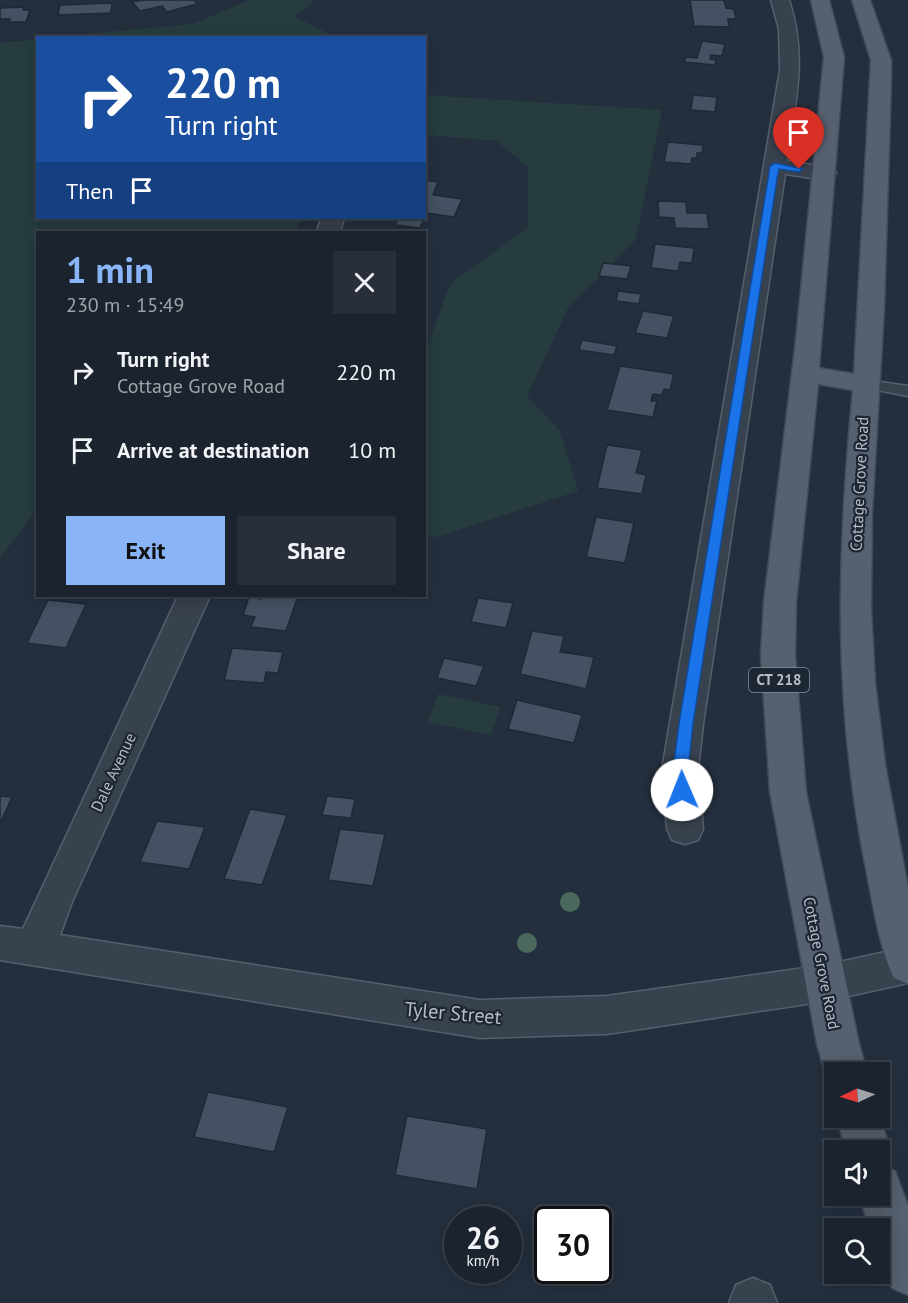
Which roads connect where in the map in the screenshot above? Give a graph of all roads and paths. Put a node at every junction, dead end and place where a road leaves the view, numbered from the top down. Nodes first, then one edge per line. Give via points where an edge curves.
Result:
1 (780, 0) edge
2 (820, 0) edge
3 (861, 0) edge
4 (834, 57) junction
5 (881, 60) junction
6 (775, 166) junction
7 (825, 172) junction
8 (806, 374) junction
9 (867, 384) junction
10 (908, 391) edge
11 (194, 597) edge
12 (685, 829) dead end
13 (17, 946) edge
14 (908, 965) edge
15 (826, 983) junction
16 (844, 1062) edge
17 (885, 1206) edge
18 (908, 1272) edge

1 - 6 street via 789,29 790,70
2 - 4 main road, Cottage Grove Road / CT 218
3 - 5 main road, Cottage Grove Road
4 - 5 main road
4 - 7 main road, Cottage Grove Road / CT 218
5 - 9 main road, Cottage Grove Road
6 - 7 street
6 - 12 street via 686,724 680,770
7 - 8 main road, Cottage Grove Road / CT 218
8 - 9 main road
8 - 15 main road, Cottage Grove Road / CT 218 via 780,602 778,655 788,792
9 - 10 lane
9 - 14 main road, Cottage Grove Road via 855,545 856,642 867,765 893,909
11 - 13 street, Dale Avenue via 53,902
13 - 15 street, Tyler Street via 480,1019 607,1015
14 - 15 street, Tyler Street
15 - 16 main road, Cottage Grove Road / CT 218
17 - 18 main road

